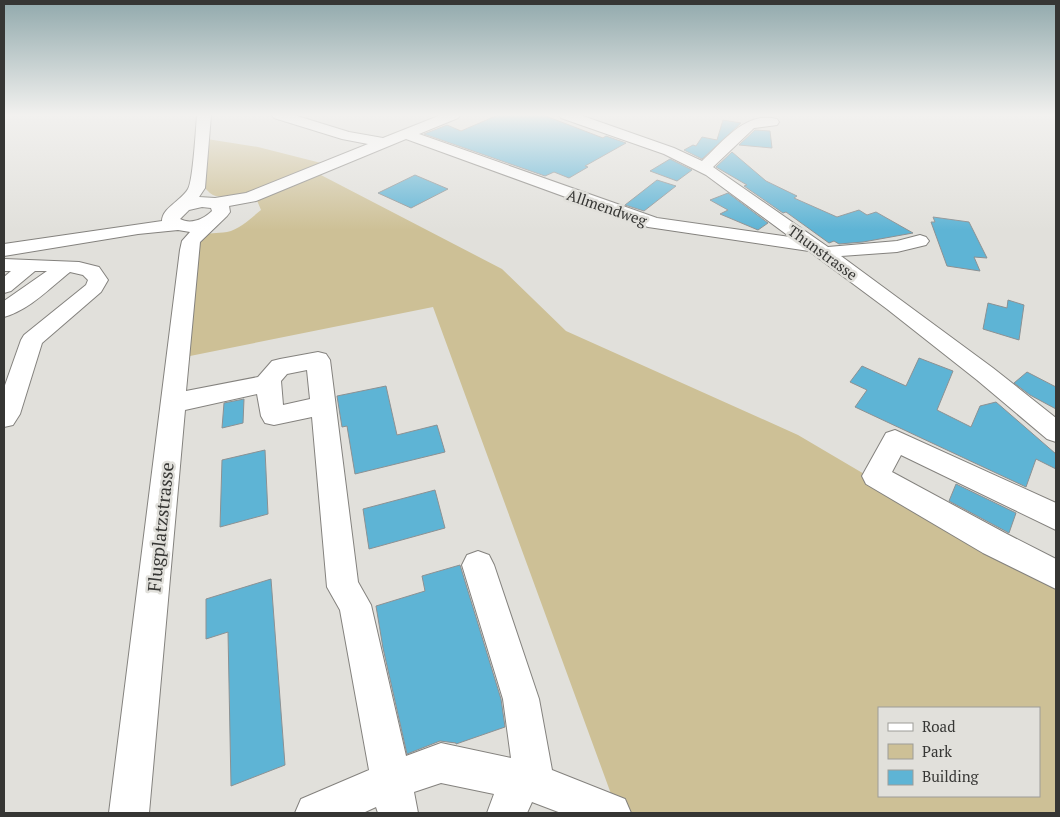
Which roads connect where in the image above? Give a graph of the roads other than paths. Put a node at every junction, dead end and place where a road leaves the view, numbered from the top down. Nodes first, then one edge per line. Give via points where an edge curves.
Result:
1 (200, 153) edge
2 (359, 153) edge
3 (459, 153) edge
4 (671, 153) edge
5 (719, 153) edge
6 (704, 167) junction
7 (195, 217) junction
8 (920, 241) dead end
9 (4, 250) edge
10 (820, 250) junction
11 (4, 265) edge
12 (29, 266) junction
13 (65, 267) junction
14 (4, 287) edge
15 (4, 310) edge
16 (32, 340) junction
17 (4, 361) edge
18 (269, 383) junction
19 (173, 403) junction
20 (323, 405) junction
21 (4, 418) edge
22 (1056, 432) edge
23 (1056, 515) edge
24 (478, 565) dead end
25 (1056, 575) edge
26 (521, 792) edge
27 (395, 797) edge
28 (129, 813) edge
29 (315, 813) edge
30 (611, 813) edge

1 - 7 street
2 - 7 street
3 - 10 street, Allmendweg via 654,223
4 - 6 street, Thunstrasse
5 - 6 street
6 - 10 street, Thunstrasse
7 - 9 street
7 - 19 street, Flugplatzstrasse
8 - 10 street via 899,246
10 - 22 street, Thunstrasse via 985,374
11 - 12 street
12 - 13 street
12 - 14 street
13 - 15 street
13 - 16 street via 89,270 96,274 98,280 94,288
16 - 17 street
16 - 21 street
18 - 19 street
18 - 20 street via 274,416
18 - 20 street via 269,378 280,367 318,360
19 - 28 street, Flugplatzstrasse
20 - 27 street via 342,587 355,605
23 - 25 street via 895,440 876,476
24 - 26 street via 521,699
26 - 27 street via 441,763
26 - 30 street
27 - 29 street

